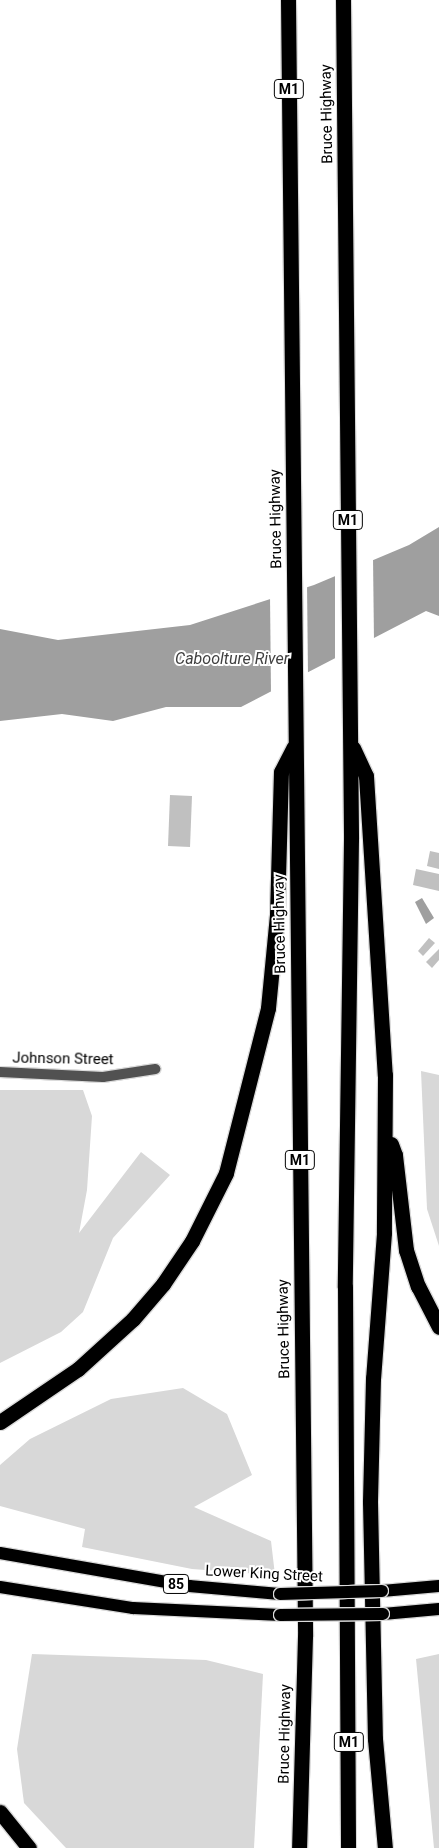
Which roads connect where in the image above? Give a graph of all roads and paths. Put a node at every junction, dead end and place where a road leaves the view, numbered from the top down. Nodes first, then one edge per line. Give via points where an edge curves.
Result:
1 (288, 0) edge
2 (343, 0) edge
3 (350, 742) junction
4 (295, 745) junction
5 (155, 1068) dead end
6 (0, 1072) edge
7 (386, 1131) junction
8 (439, 1327) edge
9 (0, 1422) edge
10 (0, 1553) edge
11 (439, 1586) edge
12 (0, 1587) edge
13 (439, 1609) edge
14 (0, 1812) edge
15 (29, 1848) edge
16 (299, 1848) edge
17 (348, 1848) edge
18 (385, 1848) edge

1 - 4 highway, Bruce Highway / M1
2 - 3 highway, Bruce Highway / M1
3 - 7 highway via 366,776 381,974
3 - 17 highway, Bruce Highway / M1 via 345,1288
4 - 9 highway via 281,772 277,914 268,1008 226,1173 192,1241 163,1284 133,1319 78,1369
4 - 16 highway, Bruce Highway / M1 via 305,1628
5 - 6 street, Johnson Street via 102,1077
7 - 8 highway via 395,1155 406,1250 418,1286
7 - 18 highway via 370,1502 375,1740
10 - 11 main road, Lower King Street / 85, bridge via 189,1586 280,1594
12 - 13 main road, bridge via 133,1608 280,1616 383,1614
14 - 15 highway

